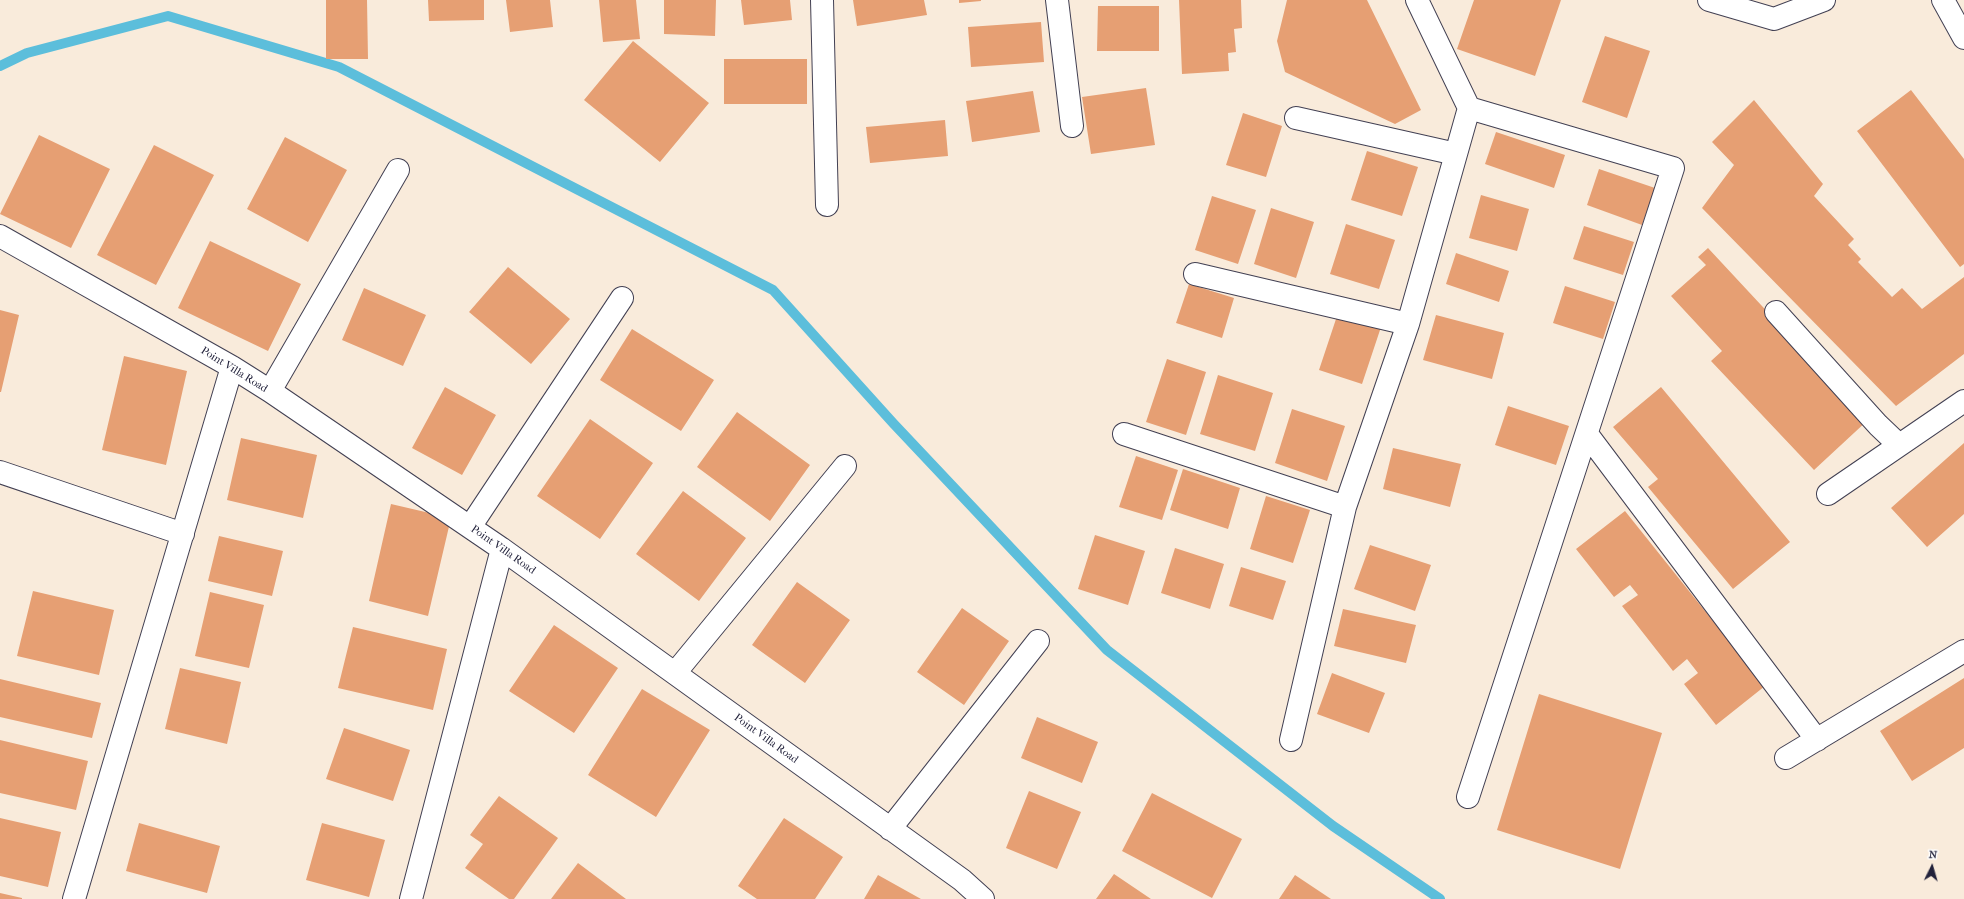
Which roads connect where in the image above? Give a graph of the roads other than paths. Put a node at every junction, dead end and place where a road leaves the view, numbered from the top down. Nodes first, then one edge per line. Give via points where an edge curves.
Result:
1 (822, 0) edge
2 (1057, 0) edge
3 (1417, 0) edge
4 (1709, 0) edge
5 (1824, 0) edge
6 (1943, 0) edge
7 (1964, 38) edge
8 (1469, 108) junction
9 (1296, 118) dead end
10 (1072, 126) dead end
11 (1456, 154) junction
12 (398, 170) dead end
13 (827, 205) dead end
14 (0, 236) edge
15 (1194, 274) dead end
16 (622, 298) dead end
17 (1776, 312) dead end
18 (1408, 324) junction
19 (232, 367) junction
20 (270, 392) junction
21 (1964, 401) edge
22 (1124, 434) dead end
23 (1587, 434) junction
24 (1899, 445) junction
25 (844, 466) dead end
26 (0, 472) edge
27 (1828, 494) dead end
28 (1345, 507) junction
29 (470, 527) junction
30 (183, 534) junction
31 (502, 549) junction
32 (1038, 641) dead end
33 (1964, 651) edge
34 (675, 673) junction
35 (1291, 740) dead end
36 (1817, 740) junction
37 (1786, 758) dead end
38 (1468, 797) dead end
39 (890, 829) junction
40 (74, 899) edge
41 (411, 899) edge
42 (983, 899) edge

1 - 13 street
2 - 10 street
3 - 8 street
4 - 5 street via 1774,19
6 - 7 street
8 - 11 street
8 - 23 street via 1673,168
9 - 11 street
11 - 18 street
12 - 20 street
14 - 19 street, Point Villa Road
15 - 18 street
16 - 29 street
17 - 24 street
18 - 28 street
19 - 20 street, Point Villa Road
19 - 30 street
20 - 29 street, Point Villa Road
21 - 24 street
22 - 28 street
23 - 36 street
23 - 38 street
24 - 27 street
25 - 34 street
26 - 30 street
28 - 35 street
29 - 31 street, Point Villa Road
30 - 40 street
31 - 34 street, Point Villa Road
31 - 41 street
32 - 39 street
33 - 36 street
34 - 39 street, Point Villa Road
36 - 37 street
39 - 42 street, Point Villa Road via 962,880

